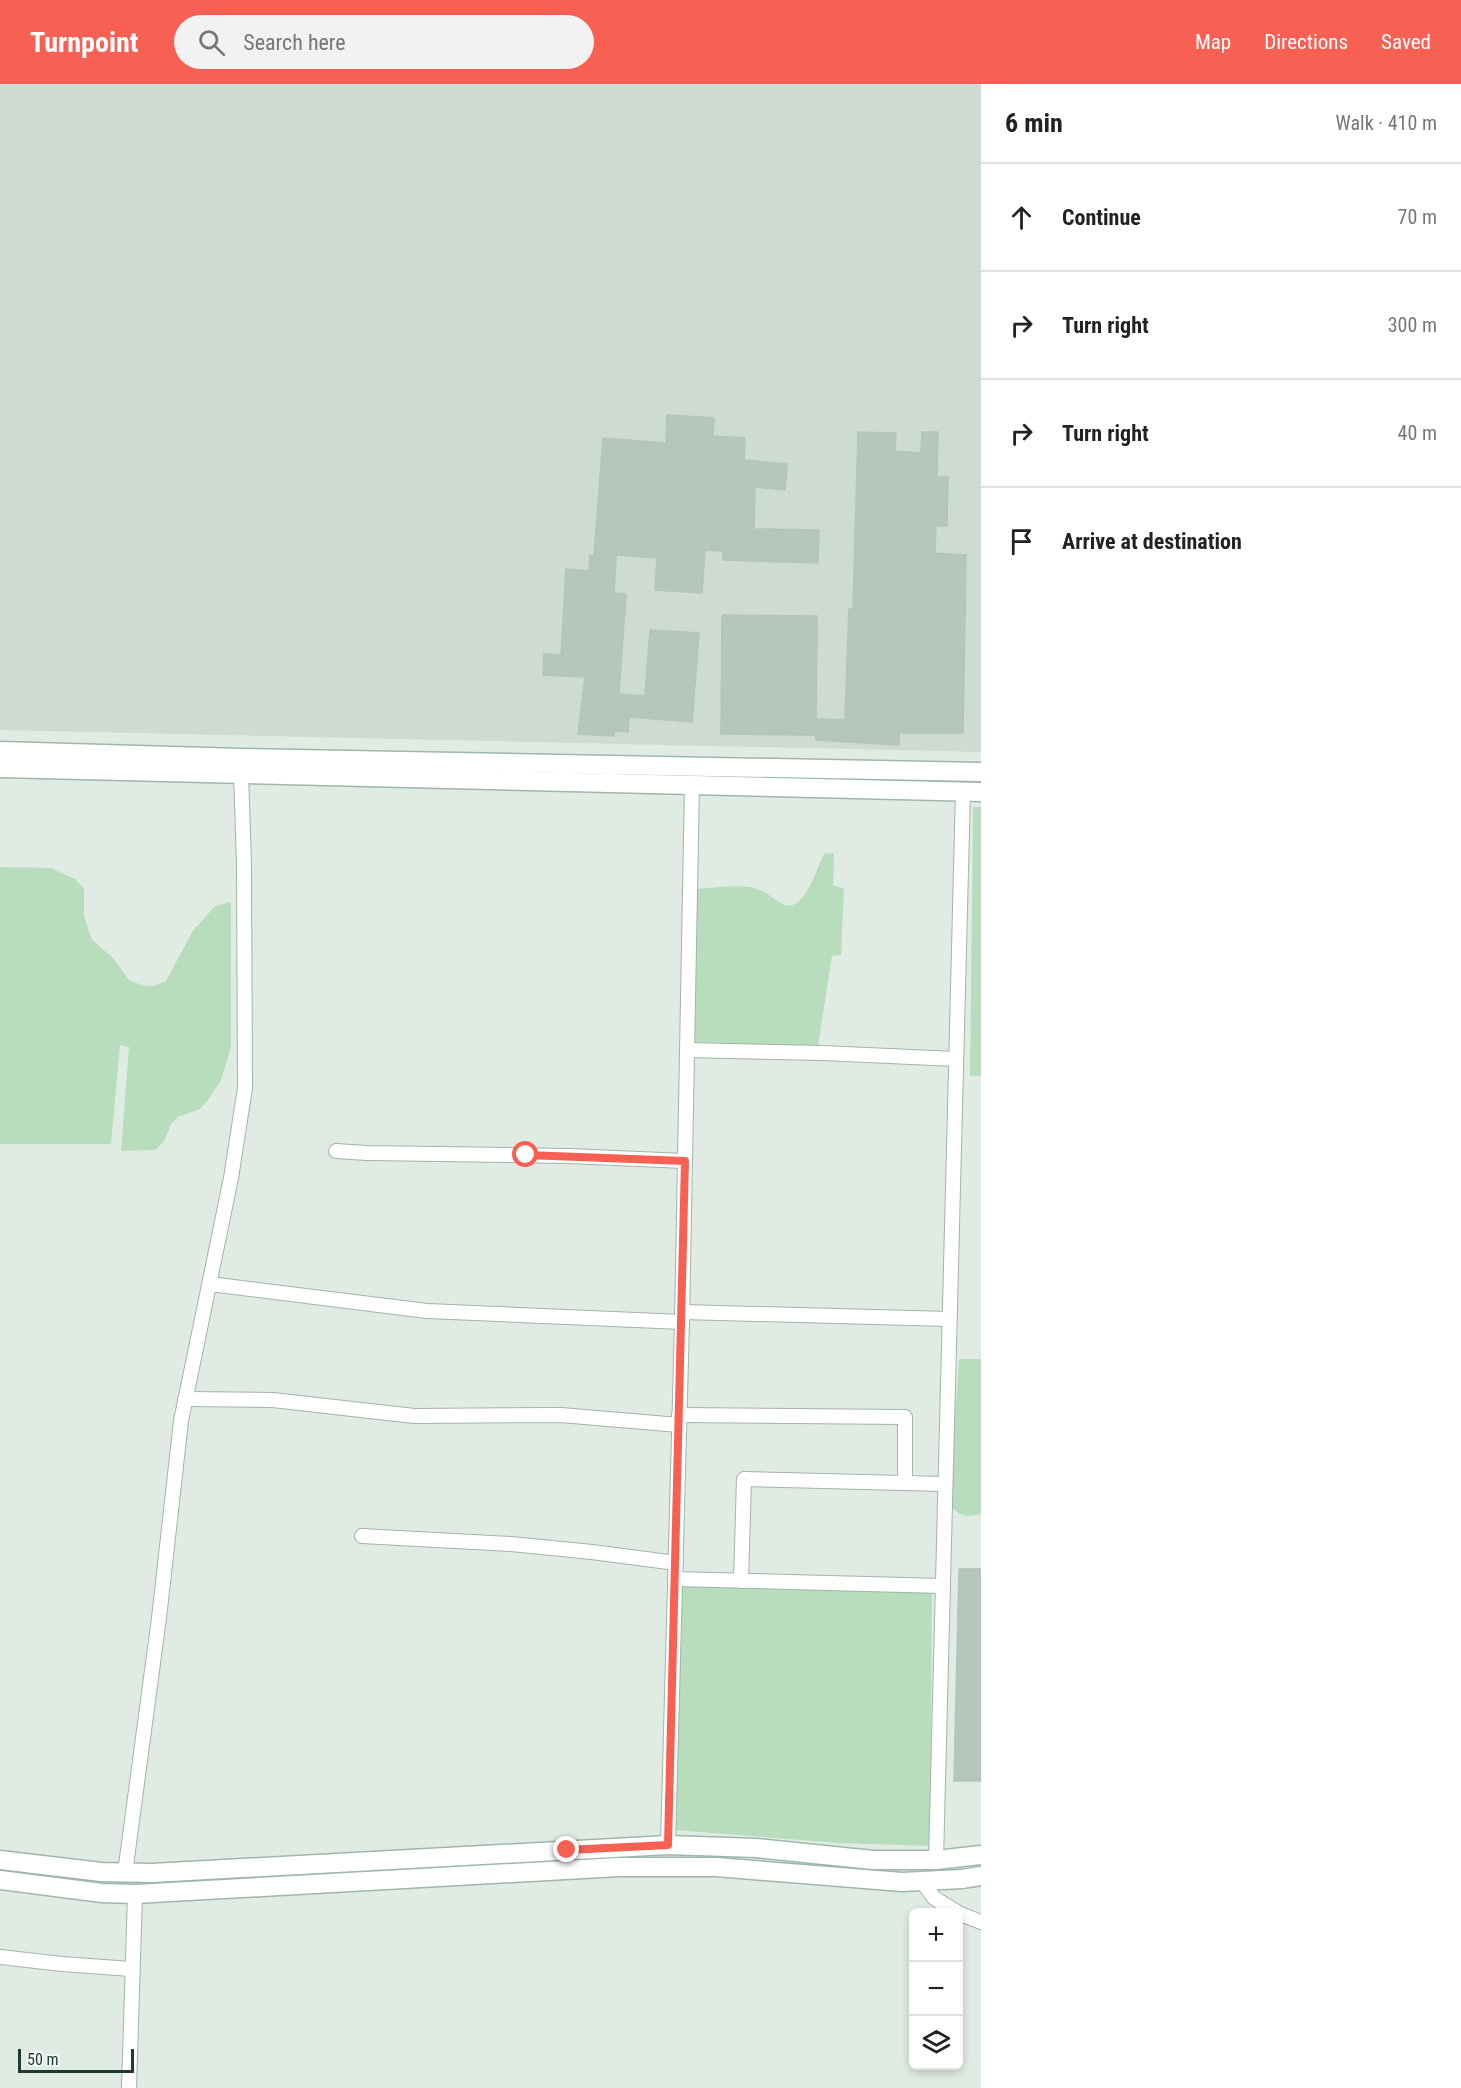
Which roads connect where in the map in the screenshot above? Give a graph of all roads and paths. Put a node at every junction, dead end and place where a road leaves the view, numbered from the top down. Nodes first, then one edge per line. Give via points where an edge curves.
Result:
1 (0, 751) edge
2 (0, 768) edge
3 (972, 772) edge
4 (241, 773) junction
5 (692, 784) junction
6 (972, 792) edge
7 (687, 1050) junction
8 (956, 1059) junction
9 (336, 1151) dead end
10 (685, 1161) junction
11 (210, 1284) junction
12 (682, 1317) junction
13 (949, 1319) junction
14 (185, 1399) junction
15 (679, 1420) junction
16 (904, 1482) junction
17 (945, 1484) junction
18 (362, 1536) dead end
19 (676, 1563) junction
20 (675, 1579) junction
21 (741, 1581) junction
22 (942, 1586) junction
23 (668, 1845) junction
24 (981, 1855) edge
25 (0, 1860) edge
26 (936, 1860) junction
27 (668, 1866) junction
28 (125, 1873) junction
29 (981, 1876) edge
30 (0, 1880) edge
31 (929, 1881) junction
32 (130, 1894) junction
33 (950, 1908) edge
34 (963, 1915) edge
35 (981, 1922) edge
36 (0, 1957) edge
37 (132, 1969) junction
38 (129, 2088) edge

1 - 3 street
2 - 4 street
3 - 6 street
4 - 5 street
4 - 11 street via 245,1088
5 - 6 street
5 - 7 street
6 - 8 street
7 - 8 street
7 - 10 street
8 - 13 street
9 - 10 street
10 - 12 street
11 - 12 street via 427,1311
11 - 14 street
12 - 13 street
12 - 15 street
13 - 17 street
14 - 15 street via 273,1400 414,1416 561,1415
14 - 28 street
15 - 16 street via 905,1417
15 - 19 street
16 - 17 street
16 - 21 street via 744,1479
17 - 22 street
18 - 19 street via 511,1544
19 - 20 street
20 - 21 street
20 - 23 street
21 - 22 street
22 - 26 street
23 - 26 street via 756,1848 873,1860
23 - 27 street
23 - 28 street
24 - 26 street
25 - 28 street
26 - 31 street
27 - 31 street via 873,1881
27 - 32 street
28 - 32 street
29 - 31 street
30 - 32 street
31 - 33 street via 934,1898
32 - 37 street
34 - 35 street
36 - 37 street
37 - 38 street

